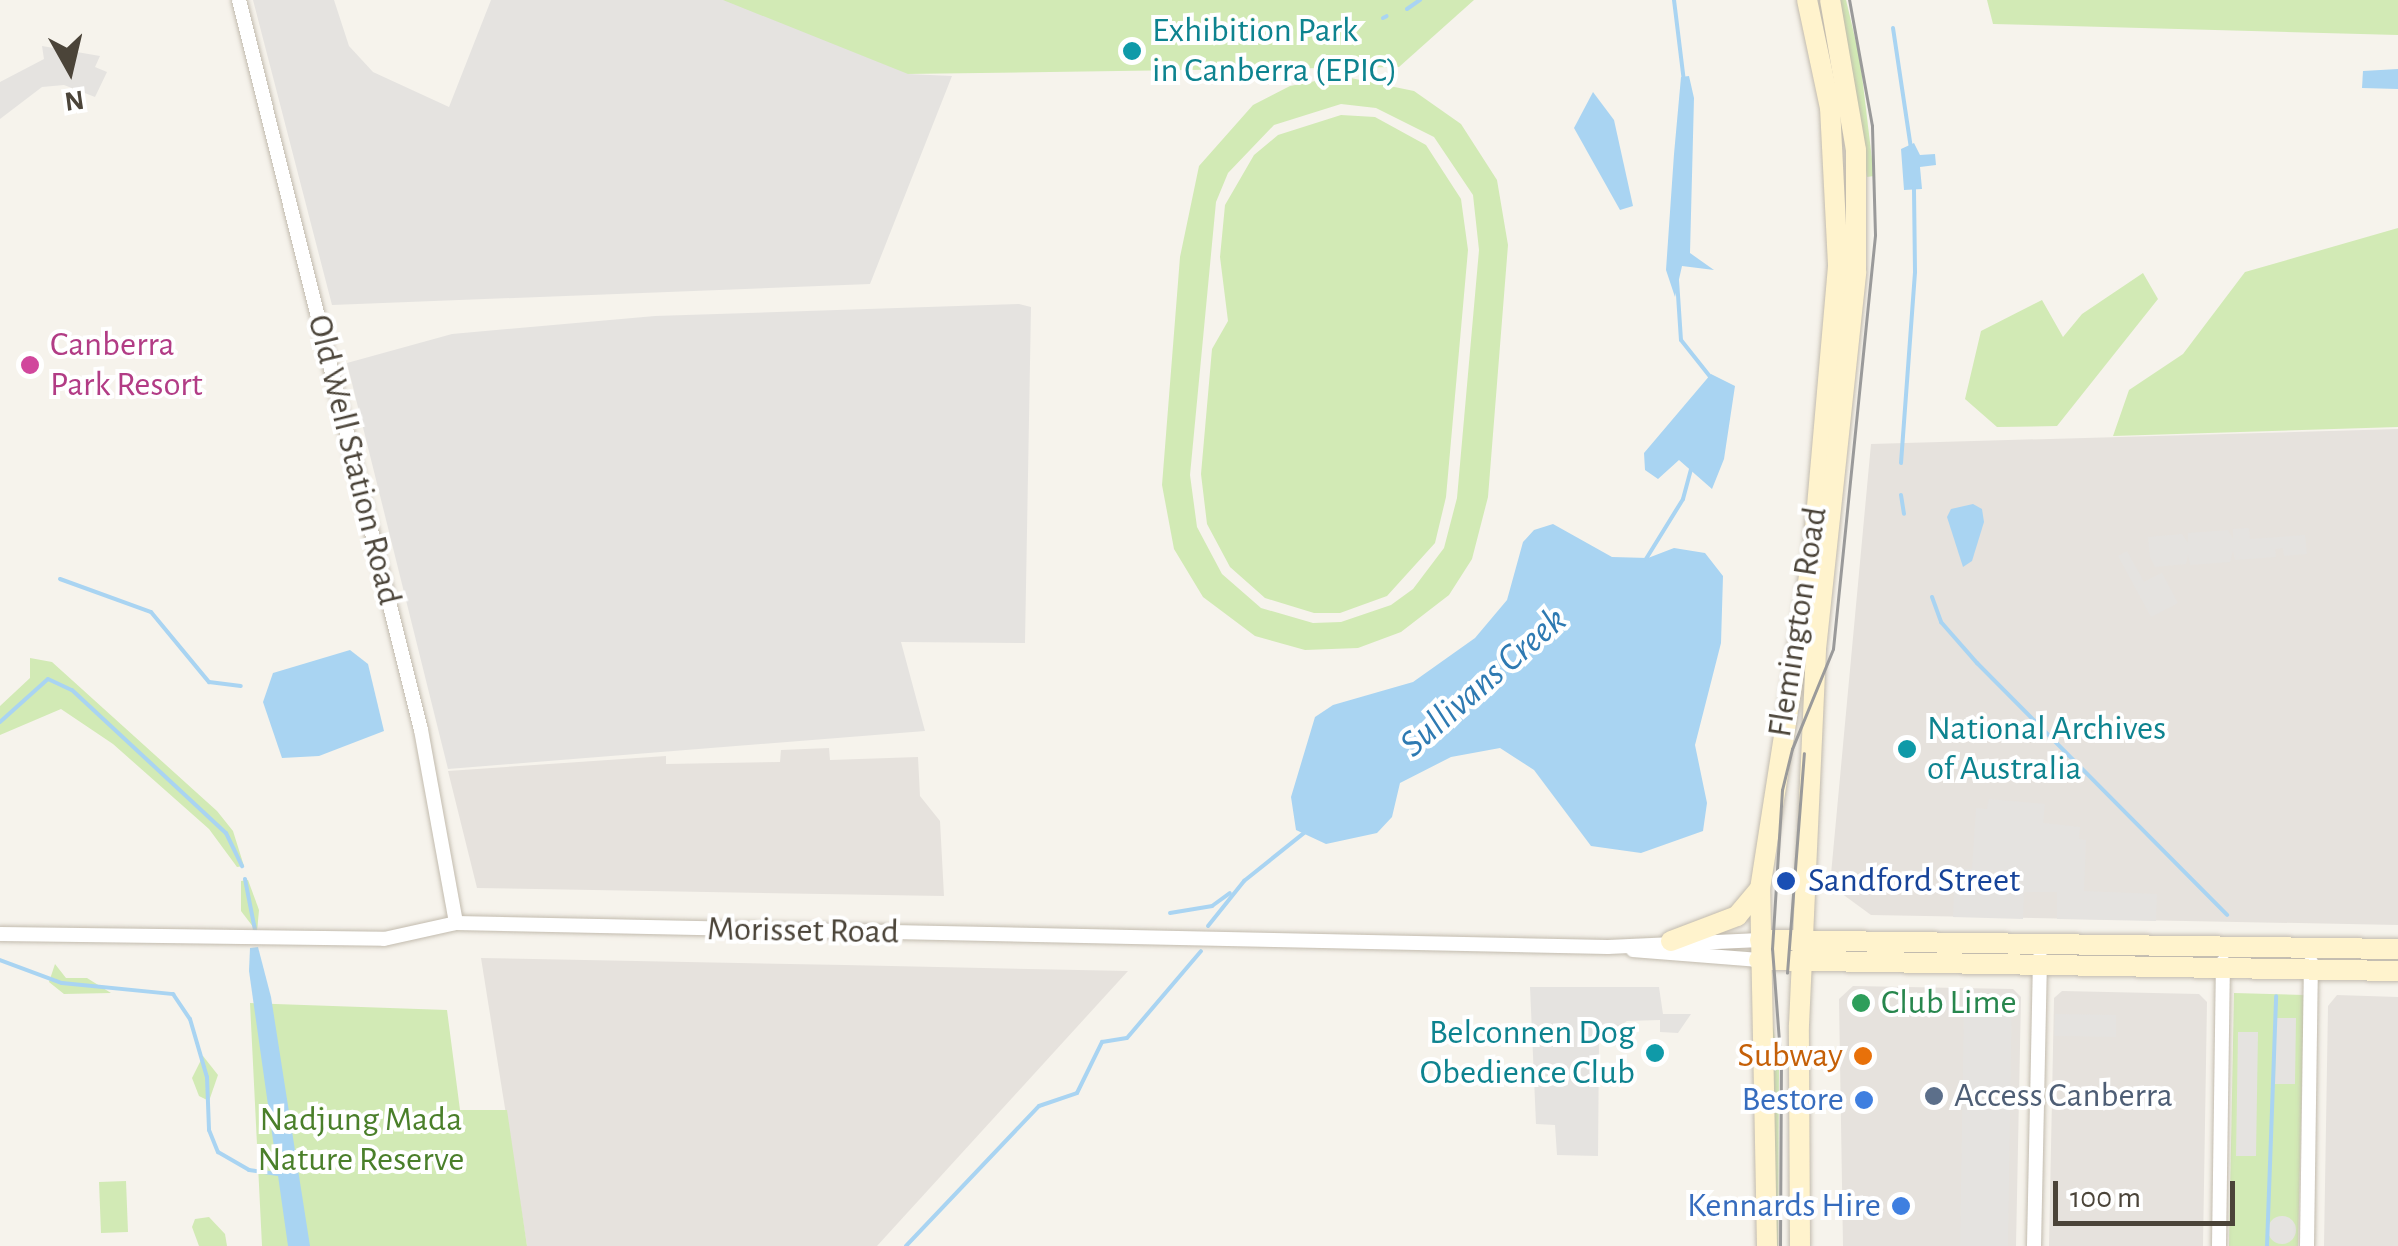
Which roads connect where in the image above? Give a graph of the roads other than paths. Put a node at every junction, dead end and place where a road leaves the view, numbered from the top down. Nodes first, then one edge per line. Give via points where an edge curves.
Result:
1 (239, 0) edge
2 (1807, 0) edge
3 (1830, 0) edge
4 (1760, 889) junction
5 (456, 923) junction
6 (0, 934) edge
7 (1671, 940) junction
8 (1608, 947) junction
9 (1804, 948) junction
10 (2398, 949) edge
11 (1760, 950) junction
12 (2040, 952) junction
13 (2223, 956) junction
14 (2311, 958) junction
15 (2398, 971) edge
16 (1767, 1246) edge
17 (1800, 1246) edge
18 (2034, 1246) edge
19 (2218, 1246) edge
20 (2307, 1246) edge

1 - 5 street, Old Well Station Road via 417,713
2 - 4 main road, Flemington Road via 1830,108 1838,265 1813,552
3 - 9 main road, Flemington Road via 1856,150 1856,272 1816,649
4 - 7 main road via 1737,916
4 - 11 main road, Flemington Road
5 - 6 street, Morisset Road via 384,939
5 - 8 street, Morisset Road
7 - 8 street, Morisset Road
7 - 11 street, Morisset Road
8 - 11 street, Morisset Road
9 - 11 main road
9 - 12 main road
9 - 17 main road, Flemington Road
10 - 14 main road
11 - 16 main road, Flemington Road
12 - 13 main road
12 - 18 street
13 - 14 main road
13 - 19 street
14 - 15 main road
14 - 20 street

